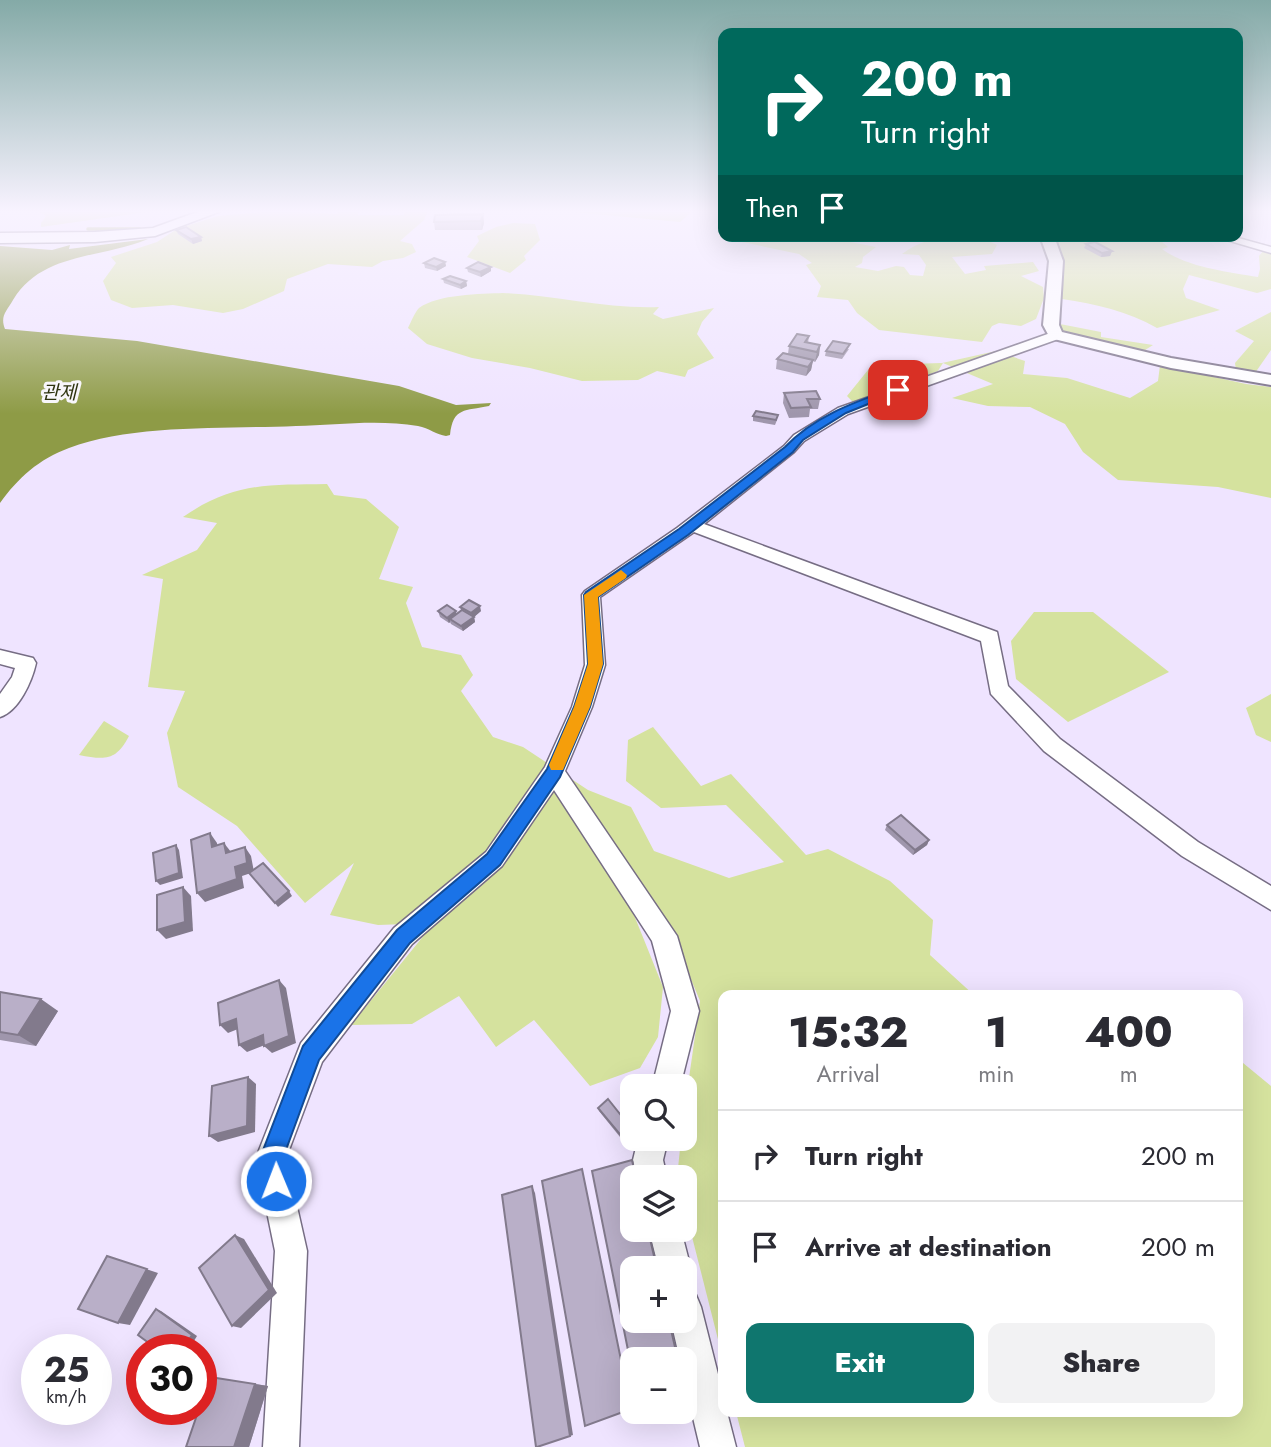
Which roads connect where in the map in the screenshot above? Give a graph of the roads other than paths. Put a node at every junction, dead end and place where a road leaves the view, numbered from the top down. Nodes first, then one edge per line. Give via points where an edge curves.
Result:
1 (1055, 279) edge
2 (1056, 335) junction
3 (1271, 380) edge
4 (692, 525) junction
5 (0, 657) edge
6 (0, 709) edge
7 (554, 772) junction
8 (1271, 899) edge
9 (669, 1074) edge
10 (690, 1333) edge
11 (281, 1447) edge
12 (718, 1447) edge

1 - 2 street via 1051,326
2 - 3 street via 1171,363
2 - 4 street via 843,411 799,438
4 - 7 street via 591,595 595,664
4 - 8 street via 990,637 998,689 1052,745 1190,849
5 - 6 street via 26,663 22,679
7 - 9 street via 664,936 685,1011
7 - 11 street via 494,859 403,936 311,1053 271,1158 291,1251
10 - 12 street

